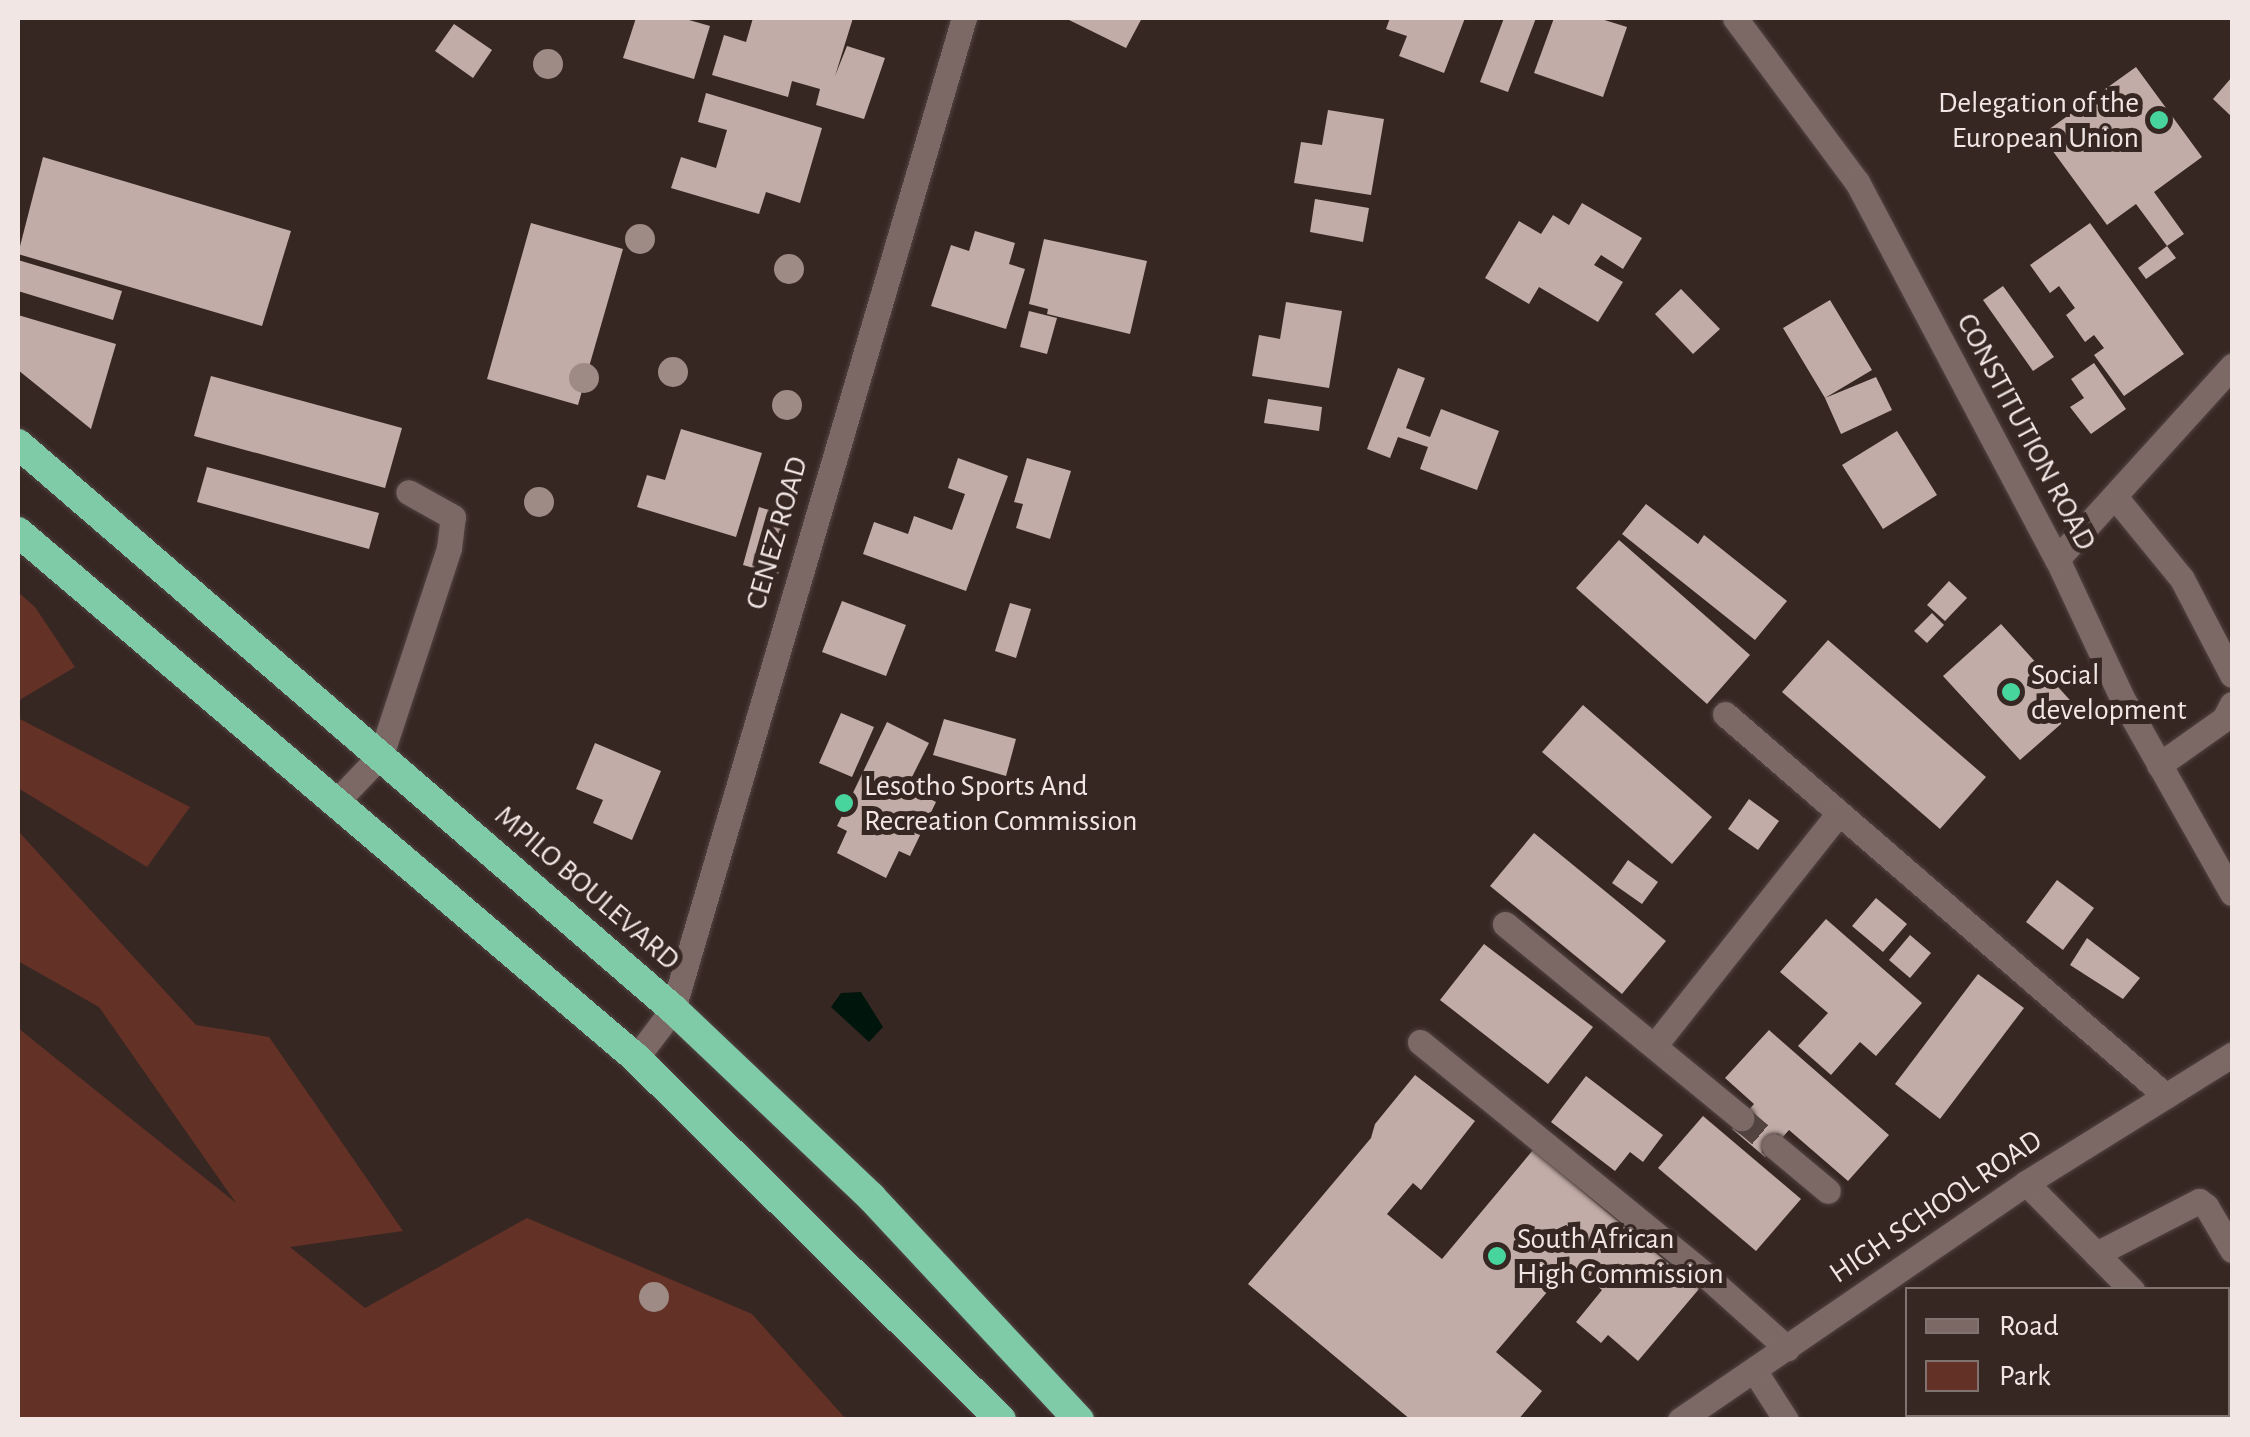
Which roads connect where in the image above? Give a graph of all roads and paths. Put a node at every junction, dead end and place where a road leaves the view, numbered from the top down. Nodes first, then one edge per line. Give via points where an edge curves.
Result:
1 (964, 18) edge
2 (1735, 18) edge
3 (2232, 366) edge
4 (18, 444) edge
5 (408, 492) dead end
6 (2116, 498) junction
7 (18, 532) edge
8 (2057, 559) junction
9 (2232, 676) edge
10 (2232, 704) edge
11 (1725, 714) dead end
12 (381, 756) junction
13 (2160, 764) junction
14 (337, 801) junction
15 (1838, 814) junction
16 (2232, 894) edge
17 (1505, 924) dead end
18 (673, 1009) junction
19 (1420, 1042) dead end
20 (1655, 1046) junction
21 (2232, 1055) edge
22 (636, 1058) junction
23 (2166, 1096) junction
24 (1741, 1118) tunnel mouth
25 (1774, 1146) tunnel mouth
26 (2026, 1183) junction
27 (1828, 1191) dead end
28 (2232, 1250) edge
29 (2096, 1254) junction
30 (2129, 1287) edge
31 (1787, 1348) junction
32 (1754, 1370) junction
33 (1001, 1420) edge
34 (1079, 1420) edge
35 (1680, 1420) edge
36 (1786, 1420) edge

1 - 18 street, CENEZ ROAD
2 - 8 street, CONSTITUTION ROAD via 1857,182
3 - 6 street
4 - 12 highway, MPILO BOULEVARD
5 - 12 street via 453,516 449,548
6 - 8 street
6 - 9 street via 2182,580
7 - 14 highway
8 - 13 street, CONSTITUTION ROAD
10 - 13 street via 2224,718
11 - 15 street
12 - 14 street
12 - 18 highway, MPILO BOULEVARD
13 - 16 street, CONSTITUTION ROAD
14 - 22 highway
15 - 20 street
15 - 23 street
17 - 20 street
18 - 22 street, CENEZ ROAD
18 - 34 highway, MPILO BOULEVARD via 870,1197
19 - 31 street
20 - 24 street
21 - 23 street, HIGH SCHOOL ROAD
22 - 33 highway
23 - 26 street, HIGH SCHOOL ROAD
25 - 27 street
26 - 29 street
26 - 31 street, HIGH SCHOOL ROAD
28 - 29 street via 2198,1201
29 - 30 street
31 - 32 street, HIGH SCHOOL ROAD
32 - 35 street, HIGH SCHOOL ROAD
32 - 36 street

